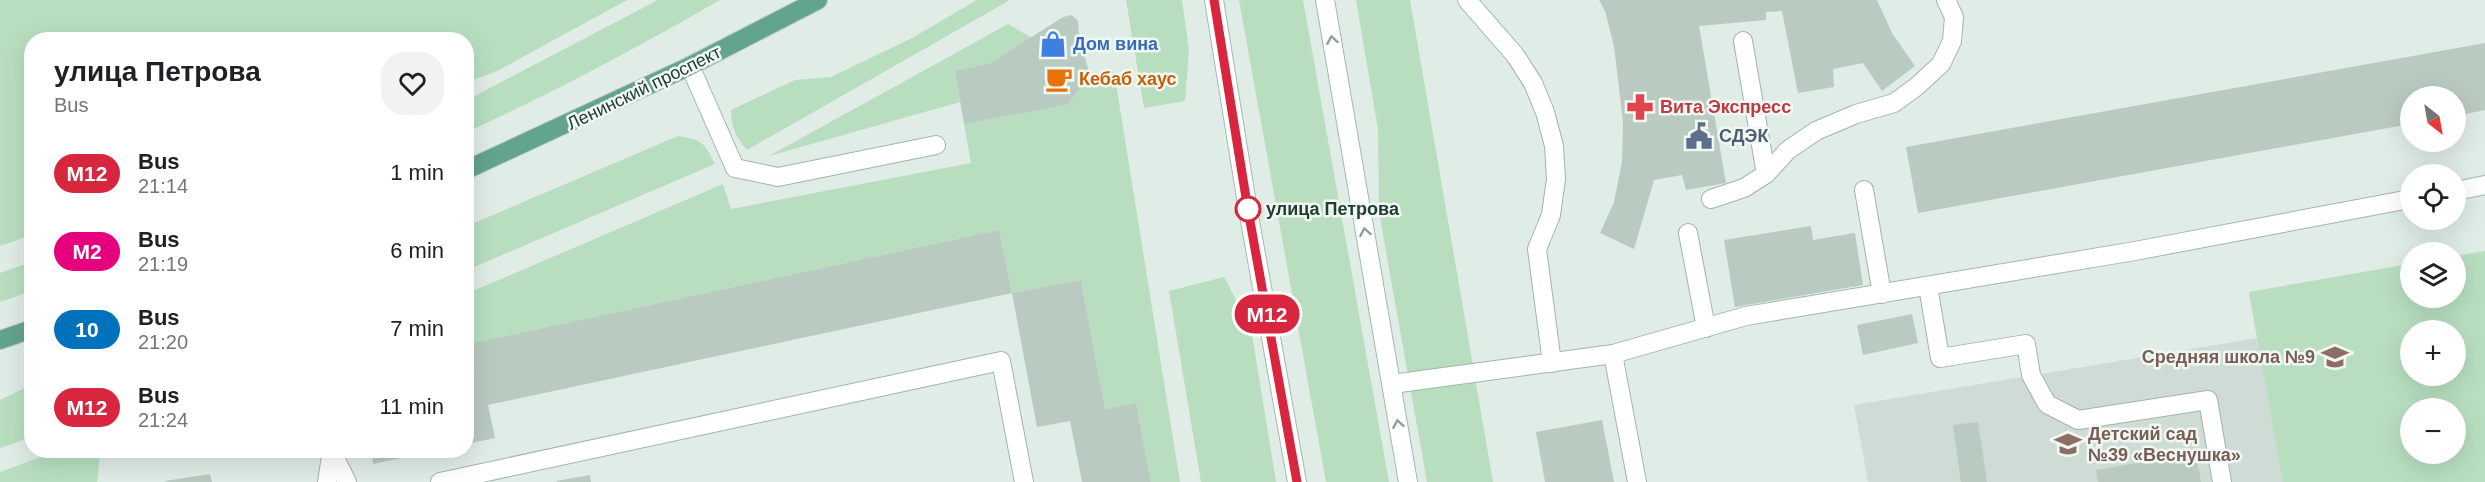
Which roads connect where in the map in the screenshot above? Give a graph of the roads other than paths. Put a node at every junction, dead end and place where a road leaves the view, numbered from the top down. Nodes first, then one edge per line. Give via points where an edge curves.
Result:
1 (819, 0) edge
2 (1214, 0) edge
3 (1325, 0) edge
4 (1467, 0) edge
5 (1946, 0) edge
6 (1743, 41) dead end
7 (690, 66) junction
8 (936, 145) dead end
9 (474, 166) edge
10 (1766, 174) junction
11 (2485, 185) edge
12 (2466, 189) edge
13 (1864, 190) dead end
14 (1711, 199) dead end
15 (2400, 201) edge
16 (1688, 233) dead end
17 (1928, 286) junction
18 (1882, 294) junction
19 (1706, 328) junction
20 (24, 332) edge
21 (0, 340) edge
22 (1613, 354) junction
23 (1552, 363) junction
24 (1392, 384) junction
25 (330, 458) edge
26 (334, 458) edge
27 (461, 480) edge
28 (327, 482) edge
29 (347, 482) edge
30 (440, 482) edge
31 (1024, 482) edge
32 (1297, 482) edge
33 (1408, 482) edge
34 (1637, 482) edge
35 (2222, 482) edge

1 - 7 main road, Ленинский проспект
2 - 32 main road
24 -> 3 main road
4 - 23 main road via 1515,55 1533,83 1554,146 1556,179 1551,216 1537,249
5 - 10 main road via 1954,17 1952,41 1941,64 1894,103 1816,131 1788,150
6 - 10 main road
7 - 8 main road via 735,168 778,177
7 - 9 main road, Ленинский проспект
10 - 14 main road via 1744,188
11 - 12 main road
13 - 18 main road
15 - 17 main road
16 - 19 main road
17 - 18 main road
17 - 35 main road via 1940,358 2026,344 2031,375 2047,404 2078,420 2208,400
18 - 19 main road via 1746,316
19 - 22 main road
20 - 21 main road
22 - 23 main road
22 - 34 main road
23 - 24 main road
33 -> 24 main road
25 - 28 main road
26 - 29 main road
27 - 30 main road
27 - 31 main road via 1001,361

